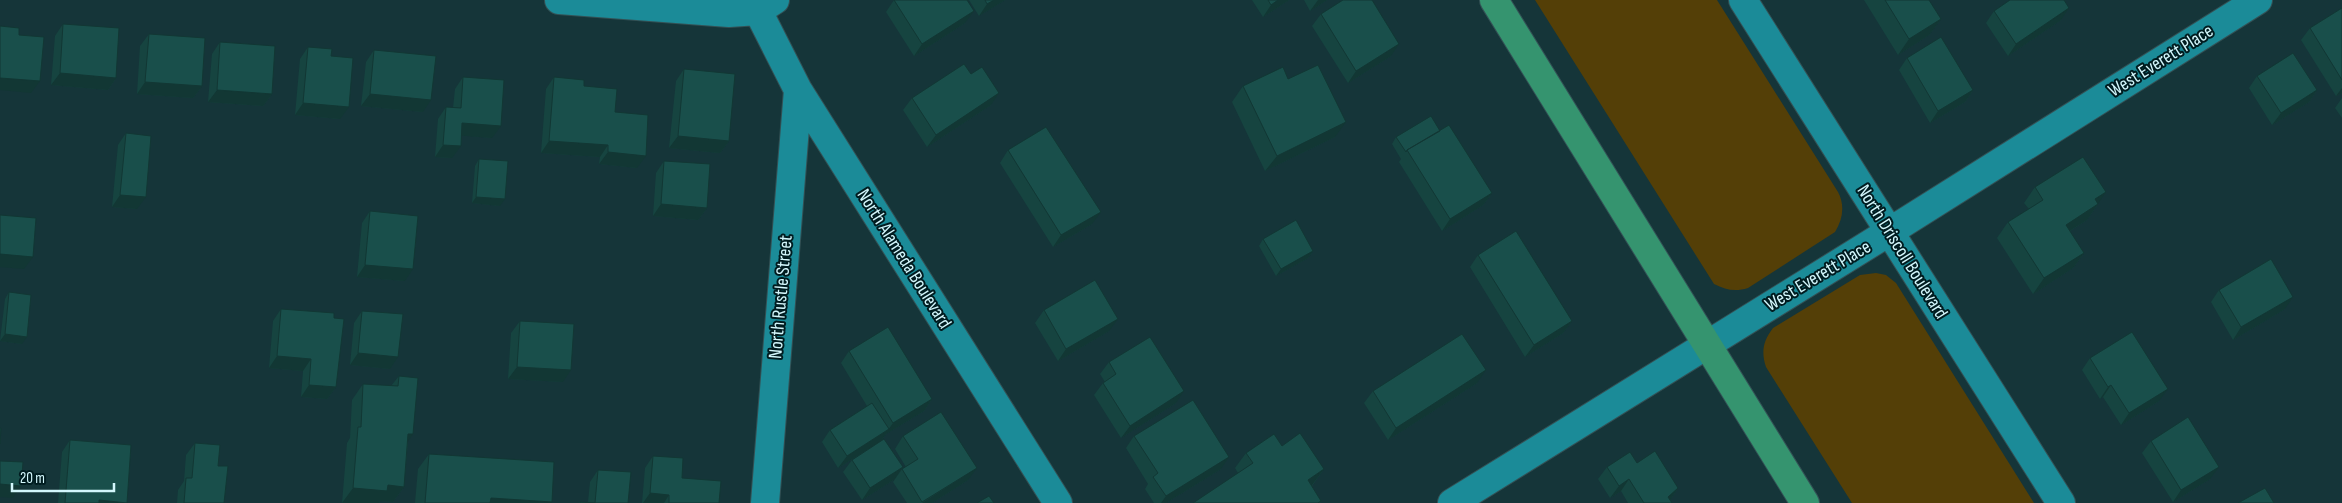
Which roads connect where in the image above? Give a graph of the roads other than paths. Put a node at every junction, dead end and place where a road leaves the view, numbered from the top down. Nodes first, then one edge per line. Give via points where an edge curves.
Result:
1 (559, 0) edge
2 (1494, 0) edge
3 (1744, 0) edge
4 (2258, 0) edge
5 (767, 5) edge
6 (798, 90) junction
7 (1890, 232) junction
8 (1706, 345) junction
9 (765, 503) edge
10 (1058, 503) edge
11 (1452, 503) edge
12 (1805, 503) edge
13 (2062, 503) edge

1 - 5 street via 729,14
2 - 8 main road
3 - 7 street, North Driscoll Boulevard
4 - 7 street, West Everett Place
5 - 6 street, North Alameda Boulevard
6 - 9 street, North Rustle Street
6 - 10 street, North Alameda Boulevard
7 - 8 street, West Everett Place
7 - 13 street, North Driscoll Boulevard
8 - 11 street, West Everett Place
8 - 12 main road

